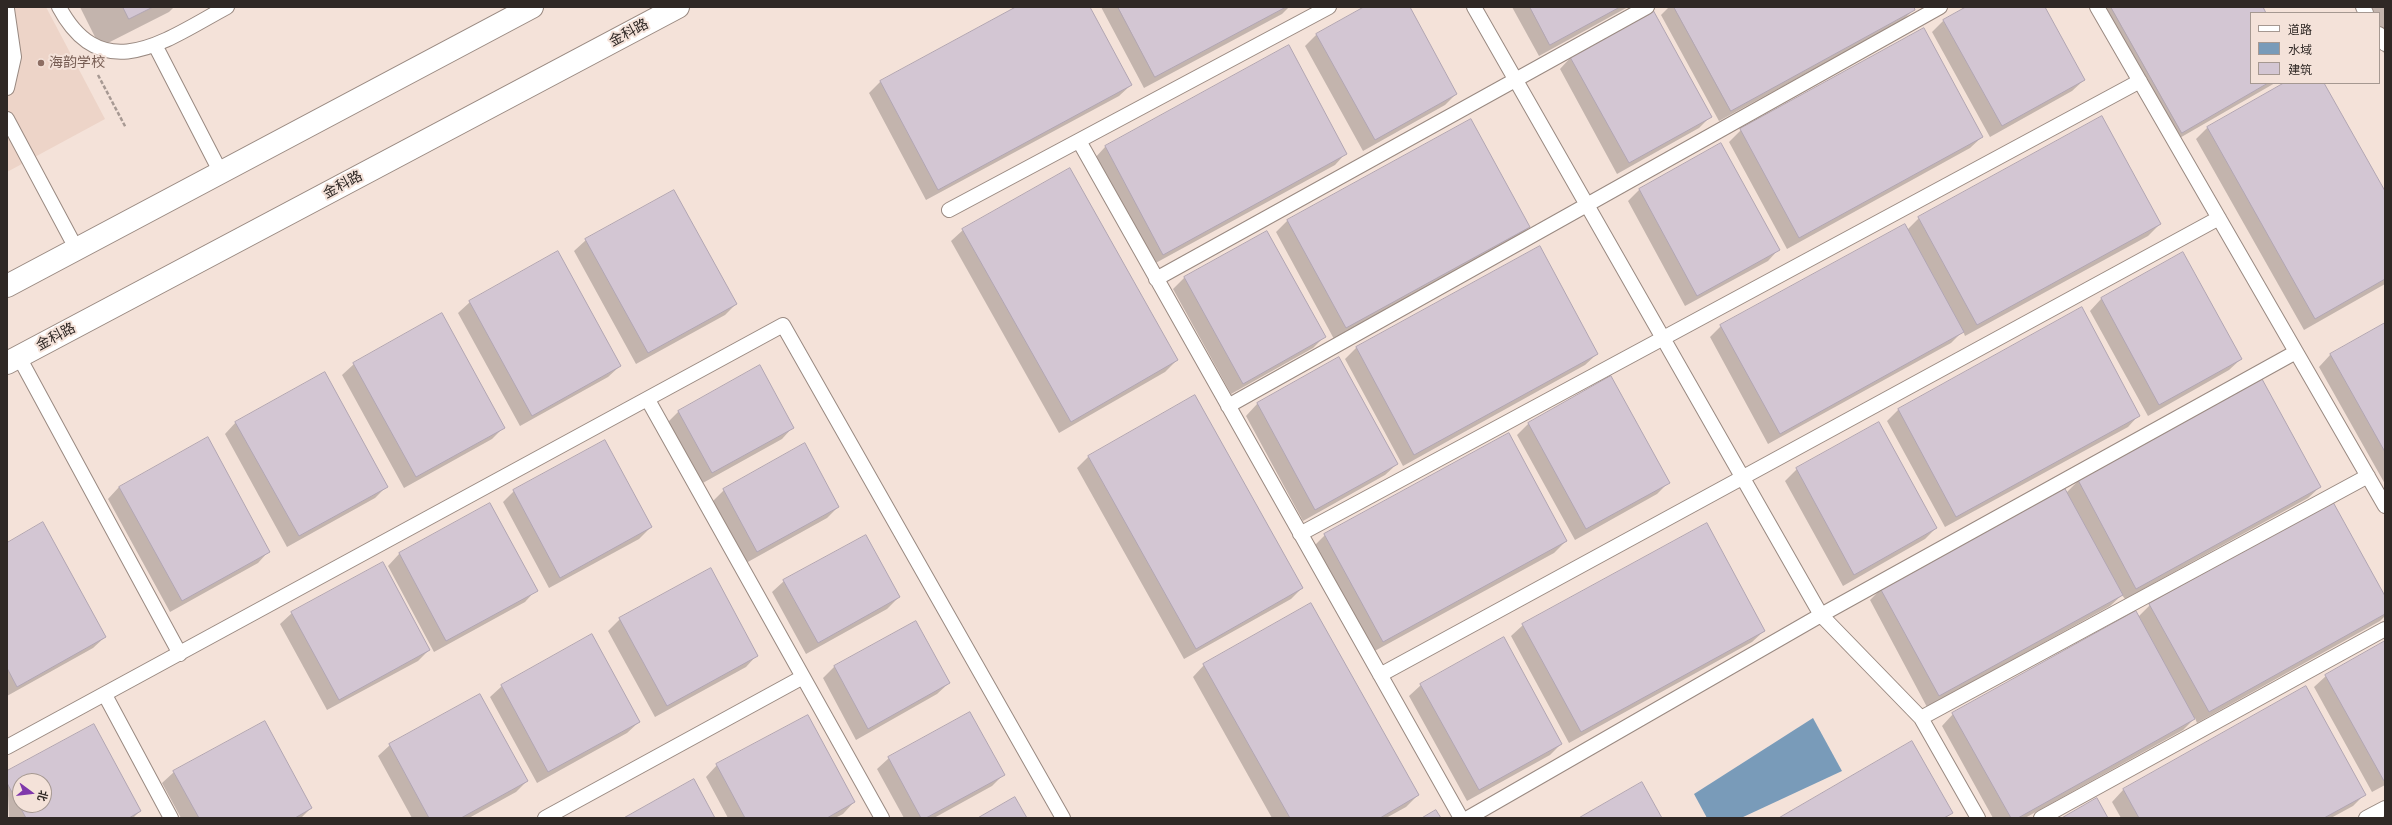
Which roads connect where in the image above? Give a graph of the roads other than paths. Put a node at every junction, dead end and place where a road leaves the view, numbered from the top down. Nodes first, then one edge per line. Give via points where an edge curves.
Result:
1 (59, 7) edge
2 (227, 7) edge
3 (532, 7) edge
4 (678, 7) edge
5 (1329, 7) edge
6 (1474, 7) edge
7 (1647, 7) edge
8 (1940, 7) edge
9 (2097, 7) edge
10 (7, 9) edge
11 (155, 45) junction
12 (1516, 79) junction
13 (2140, 81) junction
14 (7, 88) edge
15 (7, 118) edge
16 (1079, 141) junction
17 (221, 173) junction
18 (1586, 203) junction
19 (949, 210) dead end
20 (2219, 218) junction
21 (77, 250) junction
22 (1156, 279) junction
23 (7, 286) edge
24 (1663, 338) junction
25 (2296, 352) junction
26 (13, 360) edge
27 (648, 400) junction
28 (1228, 406) junction
29 (2368, 476) junction
30 (1743, 478) junction
31 (2385, 506) edge
32 (1300, 534) junction
33 (1821, 615) junction
34 (2385, 629) edge
35 (180, 654) junction
36 (1380, 675) junction
37 (803, 677) junction
38 (105, 694) junction
39 (1921, 718) junction
40 (7, 747) edge
41 (2385, 808) edge
42 (171, 818) edge
43 (545, 818) edge
44 (882, 818) edge
45 (1063, 818) edge
46 (1461, 818) edge
47 (1468, 818) edge
48 (1978, 818) edge
49 (2041, 818) edge
50 (2366, 818) edge

1 - 11 lane via 66,20 81,36 97,46 115,53 134,52
2 - 11 lane
3 - 17 main road
4 - 26 main road, 金科路
5 - 16 lane
6 - 12 lane
7 - 12 lane
8 - 18 lane
9 - 13 lane
10 - 14 lane via 14,58
11 - 17 lane
12 - 18 lane
12 - 22 lane
13 - 20 lane
13 - 24 lane
15 - 21 lane
16 - 19 lane
16 - 22 lane
17 - 21 main road
18 - 24 lane
18 - 28 lane
20 - 25 lane
20 - 30 lane
21 - 23 main road
22 - 28 lane
24 - 30 lane
24 - 32 lane
25 - 29 lane
25 - 33 lane
26 - 35 lane
27 - 35 lane
27 - 37 lane
27 - 45 lane via 784,325
28 - 32 lane
29 - 31 lane
29 - 39 lane
30 - 33 lane
30 - 36 lane
32 - 36 lane
33 - 39 lane
33 - 47 lane
34 - 49 lane
35 - 38 lane
36 - 46 lane
37 - 43 lane
37 - 44 lane
38 - 40 lane
38 - 42 lane
39 - 48 lane
41 - 50 lane

